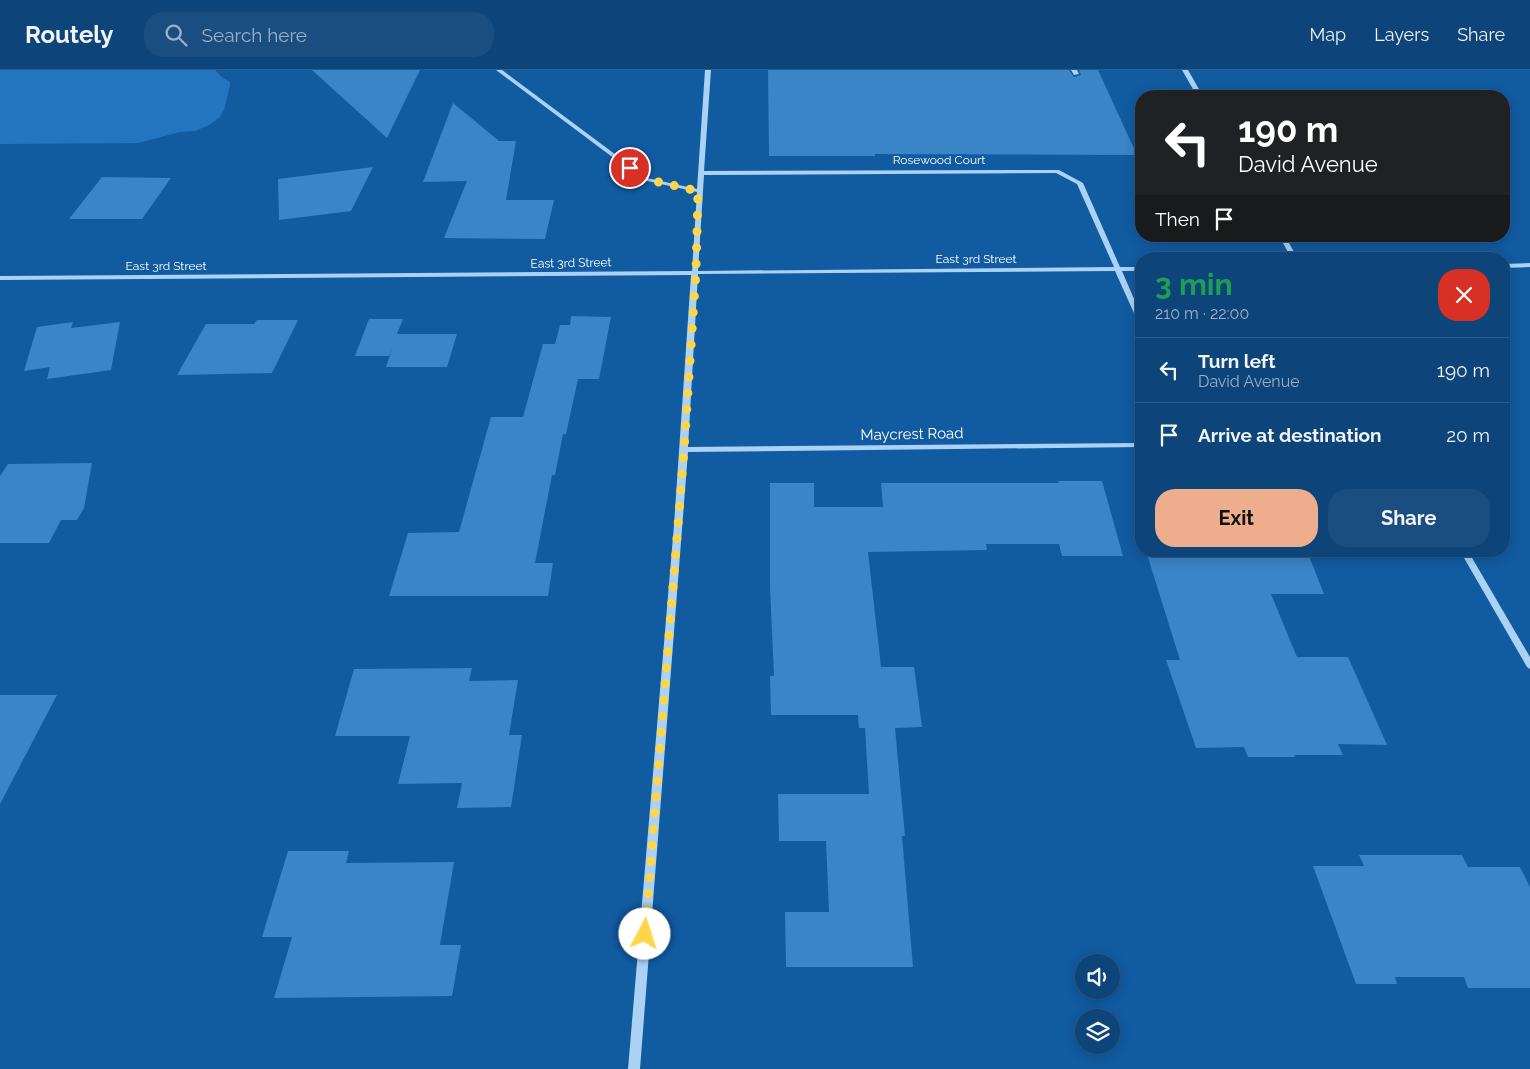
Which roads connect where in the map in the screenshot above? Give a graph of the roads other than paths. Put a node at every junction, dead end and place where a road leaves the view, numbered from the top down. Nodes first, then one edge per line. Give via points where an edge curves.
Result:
1 (499, 70) edge
2 (708, 70) edge
3 (1185, 70) edge
4 (1197, 90) edge
5 (700, 173) junction
6 (698, 191) junction
7 (1530, 265) edge
8 (1510, 266) edge
9 (1135, 268) edge
10 (1118, 269) junction
11 (696, 272) junction
12 (1, 280) edge
13 (1135, 308) edge
14 (1135, 445) edge
15 (684, 450) junction
16 (1467, 557) edge
17 (1530, 665) edge
18 (634, 1069) edge

1 - 6 street via 645,179
2 - 5 street
3 - 4 street
5 - 6 street
5 - 10 street, Rosewood Court via 1057,171 1080,183
6 - 11 street
7 - 8 street
9 - 10 street, East 3rd Street
10 - 11 street, East 3rd Street
10 - 13 street
11 - 12 street, East 3rd Street
11 - 15 street
14 - 15 street, Maycrest Road
15 - 18 street
16 - 17 street

